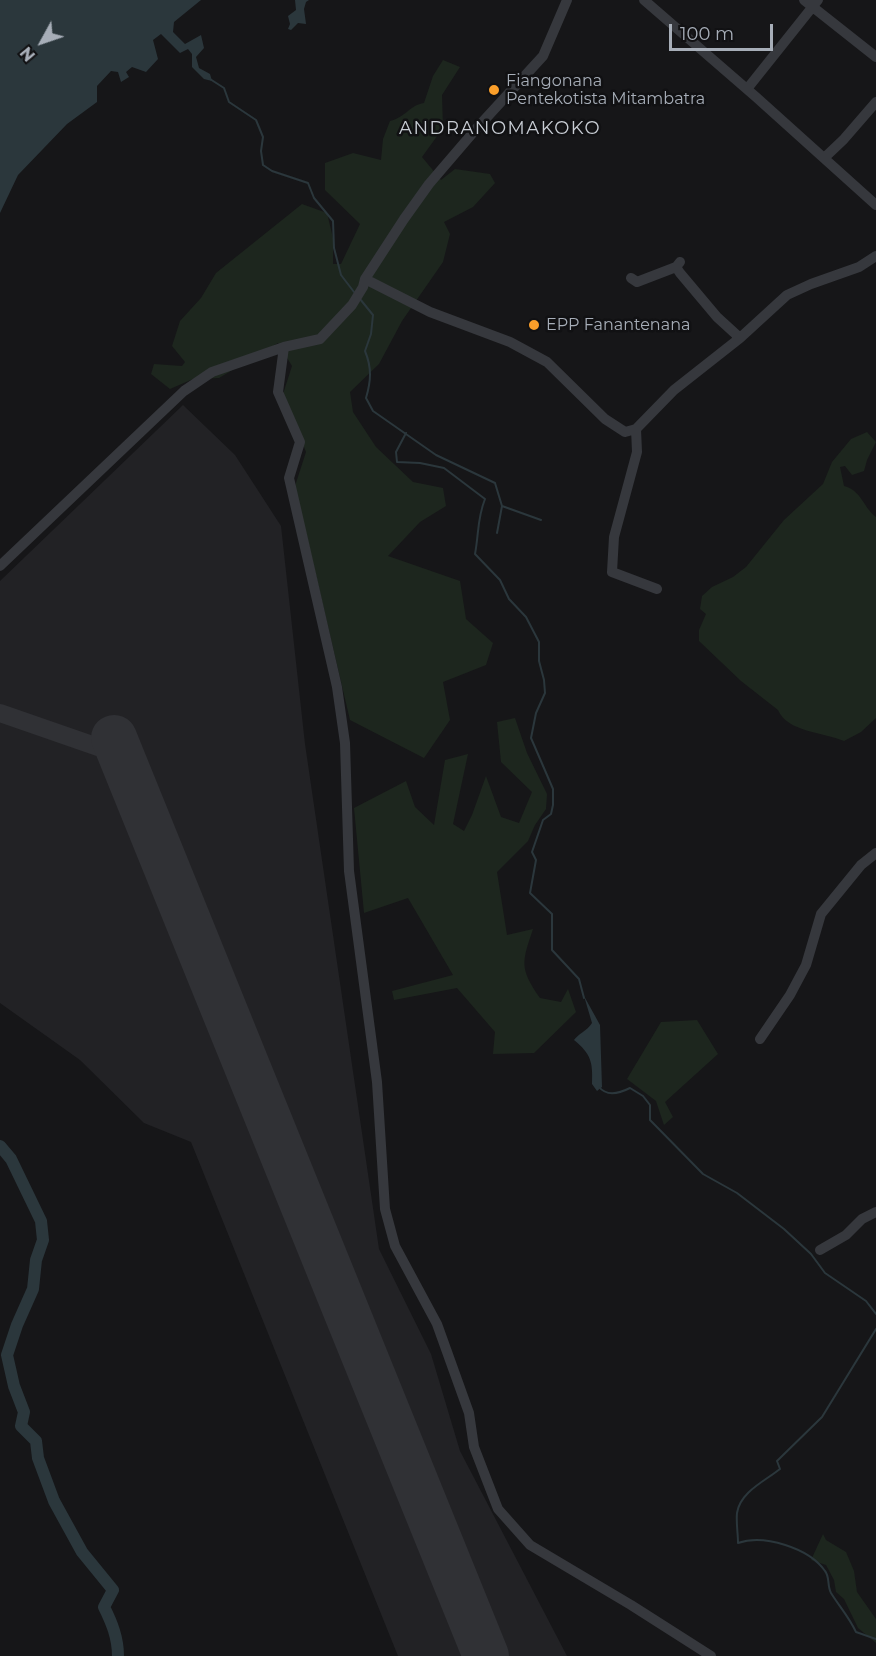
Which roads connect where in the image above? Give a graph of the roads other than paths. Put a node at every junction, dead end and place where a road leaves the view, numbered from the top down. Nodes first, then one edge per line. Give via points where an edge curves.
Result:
1 (567, 0) edge
2 (644, 0) edge
3 (812, 2) edge
4 (876, 57) edge
5 (747, 89) junction
6 (876, 102) edge
7 (824, 158) junction
8 (876, 205) edge
9 (876, 256) edge
10 (631, 278) dead end
11 (364, 283) junction
12 (740, 338) junction
13 (284, 347) junction
14 (636, 429) junction
15 (0, 566) edge
16 (657, 589) dead end
17 (876, 853) edge
18 (760, 1039) dead end
19 (876, 1212) edge
20 (820, 1250) dead end
21 (711, 1656) edge

1 - 11 street via 543,56 429,184
2 - 5 street
3 - 4 street
3 - 5 street
5 - 7 street
6 - 7 street
7 - 8 street
9 - 12 street via 859,267 787,295
10 - 12 street via 637,282 678,264 717,317
11 - 13 street via 352,305 320,339
11 - 14 street via 510,342 547,363 605,419 625,432
12 - 14 street via 675,390
13 - 15 street via 213,372 184,391
13 - 21 street via 278,392 300,442 289,478 337,687 345,743 349,871 376,1082 385,1209 395,1246 437,1324 469,1413 474,1447 498,1509 530,1545
14 - 16 street via 637,452 614,537 612,572
17 - 18 street via 861,865 821,914 806,965
19 - 20 street

